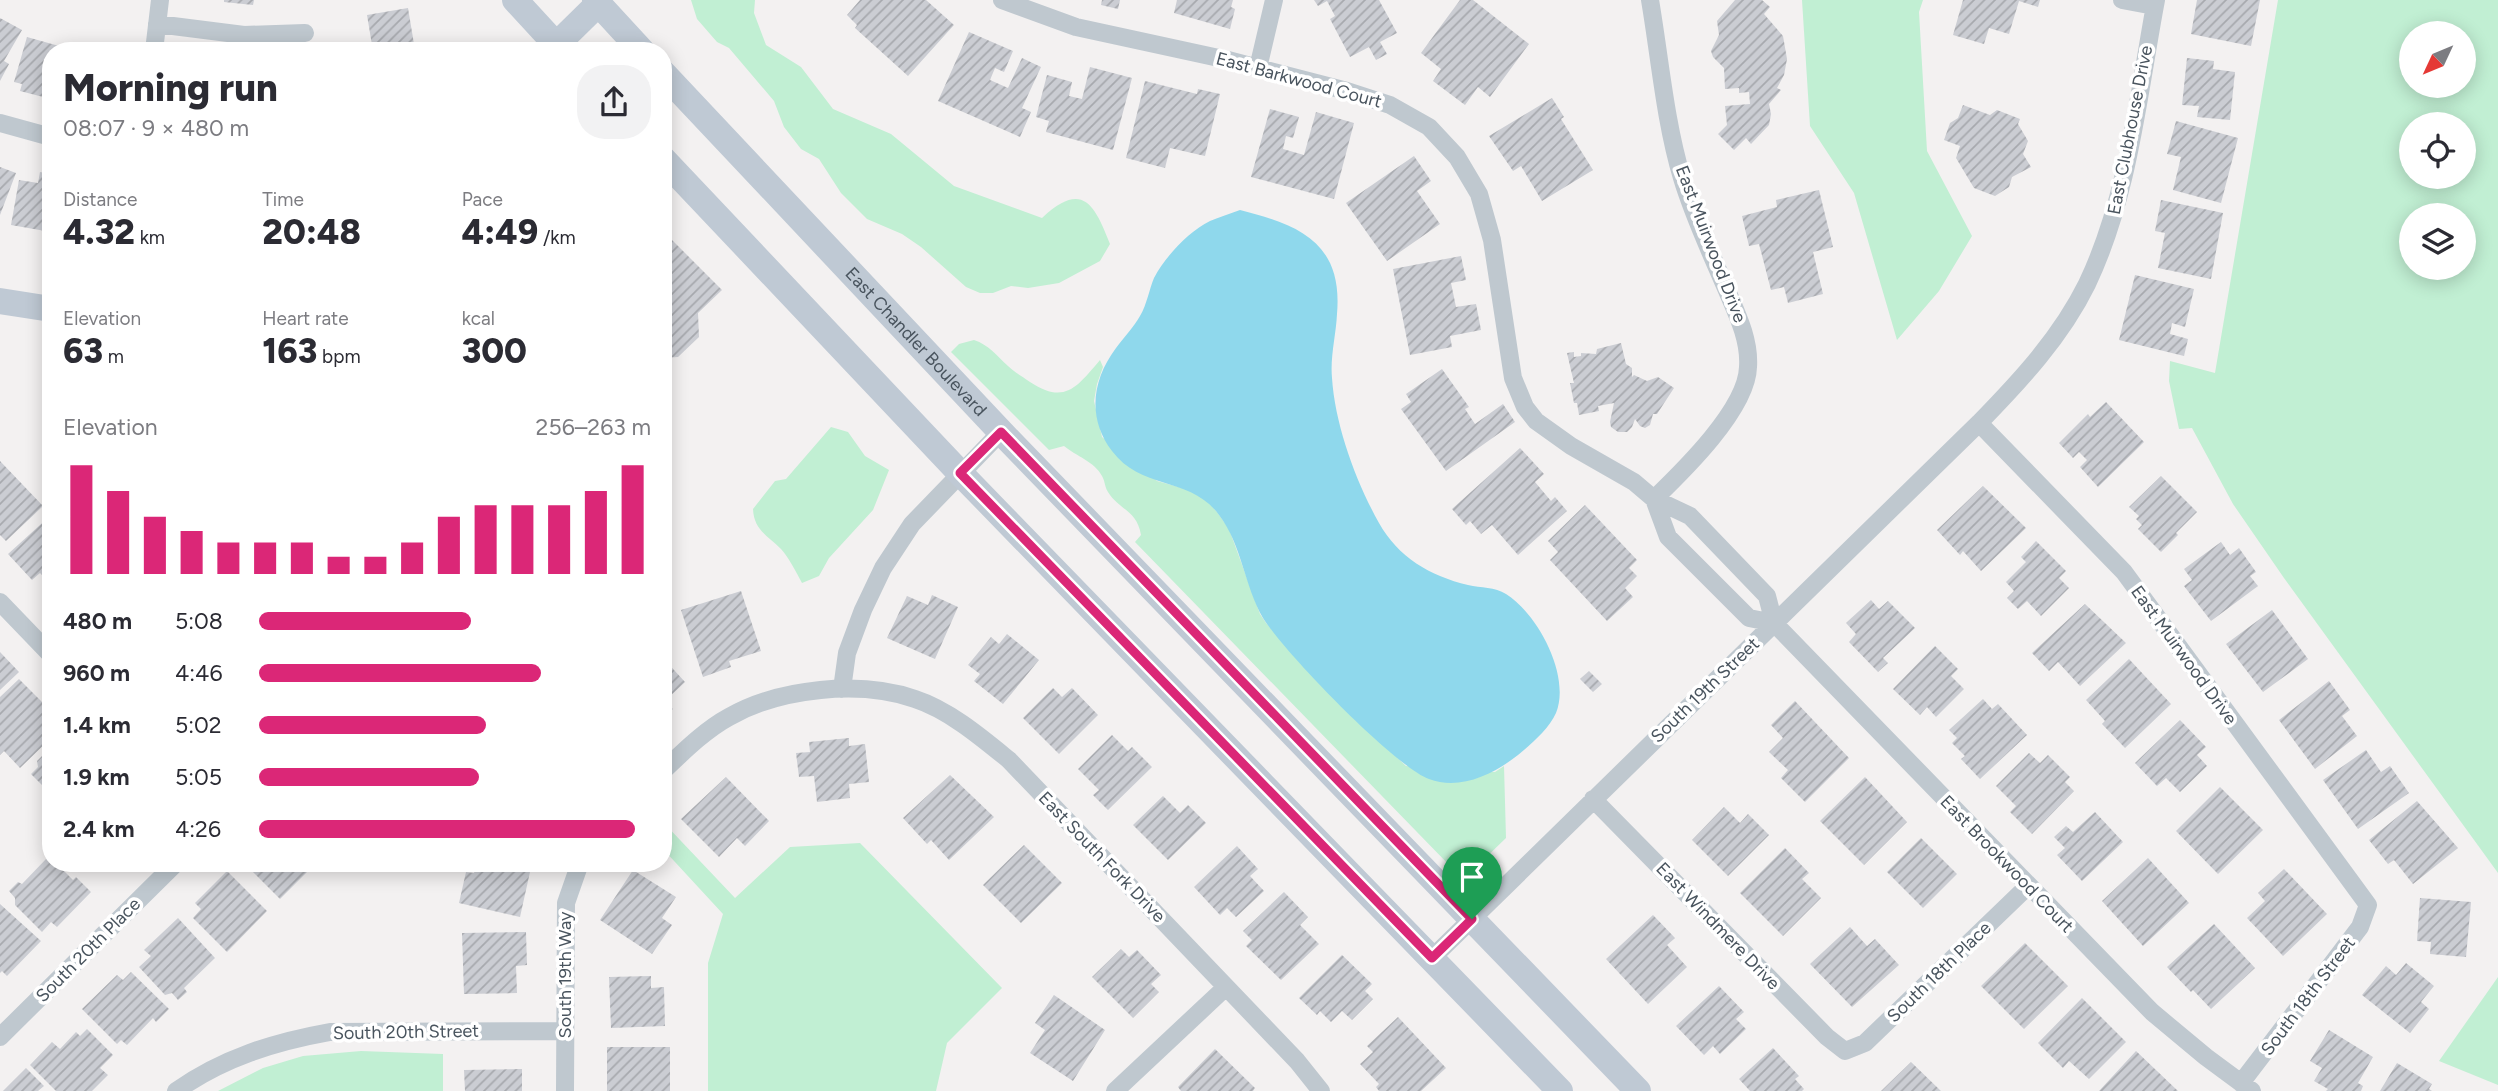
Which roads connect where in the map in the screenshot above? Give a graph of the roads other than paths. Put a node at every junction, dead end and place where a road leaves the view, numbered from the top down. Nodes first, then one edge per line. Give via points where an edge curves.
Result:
1 (160, 0) edge
2 (515, 0) edge
3 (1002, 0) edge
4 (1274, 0) edge
5 (1650, 0) edge
6 (2122, 0) edge
7 (601, 1) edge
8 (2155, 3) edge
9 (157, 24) junction
10 (305, 33) dead end
11 (155, 42) edge
12 (550, 42) edge
13 (563, 42) edge
14 (635, 42) edge
15 (1258, 68) junction
16 (672, 83) edge
17 (0, 123) edge
18 (42, 135) edge
19 (672, 169) edge
20 (0, 302) edge
21 (42, 308) edge
22 (1979, 423) junction
23 (1001, 432) junction
24 (960, 473) junction
25 (1654, 499) junction
26 (0, 602) edge
27 (1774, 623) junction
28 (42, 646) edge
29 (842, 689) junction
30 (672, 764) edge
31 (1593, 799) junction
32 (167, 872) edge
33 (577, 872) edge
34 (2028, 886) junction
35 (2368, 905) joint
36 (1472, 919) junction
37 (1432, 958) junction
38 (1226, 987) junction
39 (565, 1031) junction
40 (0, 1037) edge
41 (1845, 1051) joint
42 (2247, 1087) edge
43 (176, 1091) edge
44 (565, 1091) edge
45 (1115, 1091) edge
46 (1321, 1091) edge
47 (1560, 1091) edge
48 (1638, 1091) edge

1 - 9 street
2 - 12 main road
3 - 15 street, East Barkwood Court via 1076,27
4 - 15 street
5 - 25 street, East Muirwood Drive via 1682,178 1743,330 1748,368 1742,392 1727,418
6 - 8 street, East Clubhouse Drive
7 - 13 main road
7 - 14 main road
8 - 22 street, East Clubhouse Drive via 2124,175 2112,221 2086,285 2020,382
9 - 10 street via 244,36
9 - 11 street
15 - 25 street, East Barkwood Court via 1390,105 1429,127 1457,157 1479,194 1492,240 1513,378 1525,407 1562,440 1634,482
16 - 23 main road, East Chandler Boulevard
17 - 18 street
19 - 24 main road
20 - 21 main road
22 - 27 street, South 19th Street
22 - 35 street, East Muirwood Drive via 2124,572
23 - 24 street
23 - 36 main road, East Chandler Boulevard
24 - 29 street via 912,524 883,568 847,653
24 - 37 main road
25 - 27 street, East Barkwood Court via 1690,516 1700,526 1767,596
25 - 27 street via 1668,537 1749,618
26 - 28 street
27 - 31 street, South 19th Street
27 - 34 street, East Brookwood Court
29 - 30 street via 797,692 758,703 727,718
29 - 38 street, East South Fork Drive via 916,699 968,727 1009,760
31 - 36 street, South 19th Street
31 - 41 street, East Windmere Drive via 1826,1037
32 - 40 street, South 20th Place
33 - 39 street, South 19th Way via 566,903
34 - 41 street, South 18th Place via 1865,1043
34 - 42 street, East Brookwood Court via 2152,1012
35 - 42 street, South 18th Street via 2360,927
36 - 37 street, South 19th Street
36 - 48 main road, East Chandler Boulevard
37 - 47 main road
38 - 45 street
38 - 46 street, East South Fork Drive
39 - 43 street, South 20th Street via 330,1032 240,1056
39 - 44 street, South 19th Way

